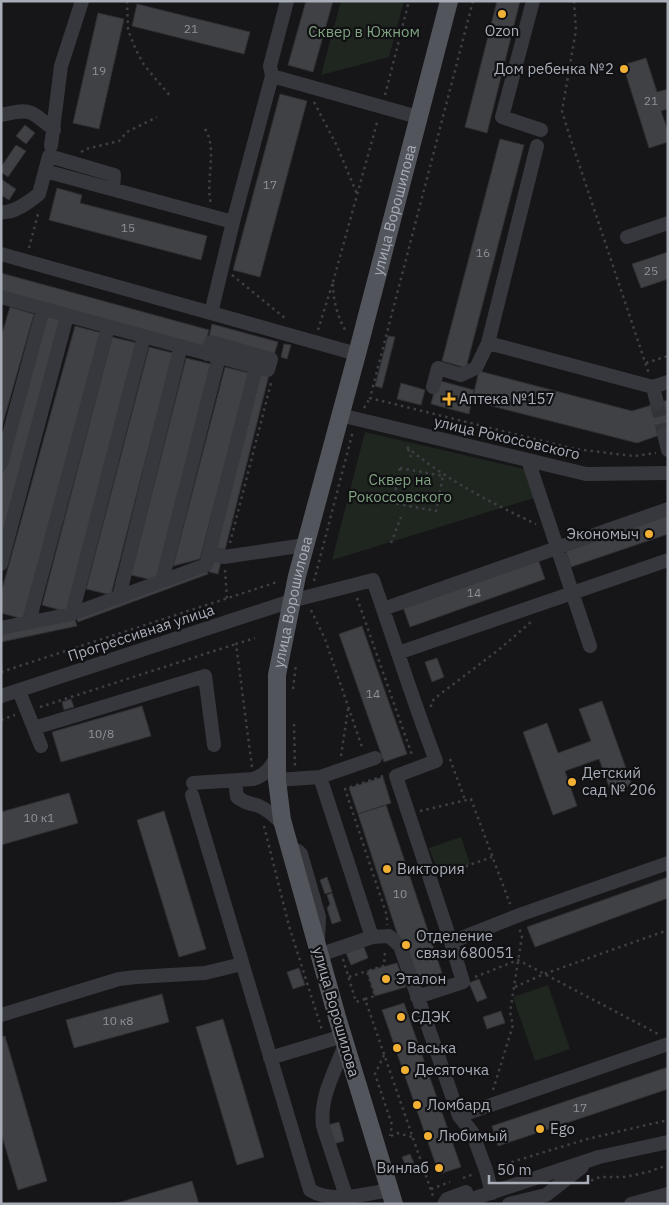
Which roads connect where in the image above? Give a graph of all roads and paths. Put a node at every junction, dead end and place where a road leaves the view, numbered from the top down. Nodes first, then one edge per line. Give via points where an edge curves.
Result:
1 (82, 1) edge
2 (127, 1) edge
3 (287, 1) edge
4 (409, 1) edge
5 (449, 1) edge
6 (473, 1) edge
7 (532, 1) edge
8 (574, 1) edge
9 (272, 76) junction
10 (385, 93) dead end
11 (171, 96) dead end
12 (313, 101) dead end
13 (1, 115) edge
14 (157, 117) dead end
15 (378, 117) dead end
16 (418, 117) junction
17 (206, 129) dead end
18 (54, 130) junction
19 (541, 130) dead end
20 (52, 146) dead end
21 (537, 146) dead end
22 (79, 153) dead end
23 (357, 194) junction
24 (2, 214) edge
25 (38, 216) dead end
26 (216, 217) junction
27 (233, 222) junction
28 (668, 223) edge
29 (627, 237) dead end
30 (29, 249) dead end
31 (1, 254) edge
32 (223, 265) junction
33 (333, 282) junction
34 (1, 298) edge
35 (43, 309) junction
36 (211, 313) junction
37 (68, 316) junction
38 (289, 322) dead end
39 (108, 327) junction
40 (318, 330) dead end
41 (144, 336) junction
42 (488, 343) junction
43 (181, 346) junction
44 (354, 346) junction
45 (213, 355) junction
46 (668, 356) edge
47 (646, 363) junction
48 (272, 378) dead end
49 (668, 382) edge
50 (653, 387) junction
51 (433, 388) dead end
52 (657, 403) tunnel mouth
53 (340, 415) junction
54 (664, 434) dead end
55 (407, 448) dead end
56 (664, 451) edge
57 (528, 460) junction
58 (1, 464) edge
59 (668, 473) edge
60 (443, 476) joint
61 (668, 509) edge
62 (401, 517) dead end
63 (540, 526) dead end
64 (391, 543) dead end
65 (305, 545) junction
66 (557, 548) junction
67 (209, 553) junction
68 (227, 556) junction
69 (668, 560) edge
70 (1, 564) edge
71 (162, 581) junction
72 (277, 582) dead end
73 (352, 585) junction
74 (571, 592) junction
75 (119, 596) junction
76 (227, 598) junction
77 (299, 602) junction
78 (383, 609) junction
79 (72, 614) junction
80 (537, 618) dead end
81 (29, 622) junction
82 (1, 628) edge
83 (255, 638) dead end
84 (236, 644) junction
85 (590, 646) dead end
86 (398, 653) junction
87 (1, 672) edge
88 (19, 690) junction
89 (1, 696) edge
90 (348, 706) junction
91 (431, 707) dead end
92 (27, 711) junction
93 (1, 720) edge
94 (34, 728) junction
95 (214, 744) dead end
96 (41, 746) dead end
97 (448, 754) dead end
98 (277, 755) junction
99 (406, 757) dead end
100 (371, 759) joint
101 (339, 770) junction
102 (388, 774) dead end
103 (320, 776) junction
104 (253, 779) junction
105 (277, 780) junction
106 (235, 781) junction
107 (465, 800) junction
108 (257, 806) junction
109 (414, 812) dead end
110 (284, 826) junction
111 (492, 857) junction
112 (668, 864) edge
113 (435, 878) dead end
114 (515, 917) junction
115 (668, 930) edge
116 (379, 936) junction
117 (450, 942) junction
118 (318, 951) junction
119 (518, 960) junction
120 (242, 964) junction
121 (368, 971) junction
122 (544, 974) junction
123 (348, 977) dead end
124 (463, 982) junction
125 (514, 988) junction
126 (417, 997) junction
127 (365, 999) dead end
128 (1, 1015) edge
129 (344, 1040) junction
130 (664, 1040) edge
131 (325, 1041) junction
132 (384, 1055) dead end
133 (270, 1058) junction
134 (489, 1105) junction
135 (459, 1116) junction
136 (668, 1120) edge
137 (413, 1137) dead end
138 (668, 1142) edge
139 (418, 1150) dead end
140 (591, 1161) junction
141 (668, 1165) edge
142 (500, 1166) dead end
143 (548, 1175) junction
144 (581, 1185) dead end
145 (490, 1189) junction
146 (668, 1194) edge
147 (392, 1197) edge
148 (554, 1197) edge
149 (346, 1199) edge
150 (439, 1202) edge
151 (457, 1204) edge
152 (509, 1204) edge
153 (630, 1204) edge

1 - 18 street via 61,66
2 - 11 path via 128,30 136,50 144,65
3 - 9 street via 270,66
4 - 10 path
5 - 16 main road, улица Ворошилова
6 - 56 path via 370,398 575,449 634,456
7 - 19 street via 502,117
8 - 47 path via 576,30 562,111
9 - 16 street
9 - 27 street
12 - 23 path
13 - 18 street via 23,110 32,112
14 - 22 path via 127,132 119,141
15 - 23 path
16 - 44 main road, улица Ворошилова
17 - 26 path via 211,137 209,186
18 - 20 street
21 - 42 street
23 - 33 path
24 - 26 street via 39,194 46,171
25 - 30 path
26 - 27 street
27 - 32 street
28 - 29 street
31 - 36 street
32 - 36 street
32 - 38 path
33 - 40 path
33 - 44 path via 333,298 339,318
34 - 35 street
35 - 37 street
35 - 58 street
36 - 44 street
37 - 39 street
37 - 70 street
39 - 41 street
39 - 81 street
41 - 43 street
41 - 79 street
42 - 50 street
42 - 51 street via 476,368 461,375 438,368
43 - 45 street
43 - 75 street
44 - 53 main road, улица Ворошилова
45 - 67 street via 211,342 271,359 268,370 256,367
45 - 71 street
46 - 47 path
47 - 50 path
48 - 68 path
49 - 50 street
50 - 52 street
53 - 57 street, улица Рокоссовского
53 - 65 main road, улица Ворошилова
54 - 56 street
55 - 63 path via 490,502
57 - 59 street, улица Рокоссовского via 586,474
57 - 66 street
60 - 60 path via 400,468 393,503 436,511
61 - 66 street
62 - 64 path
65 - 68 street
65 - 77 main road, улица Ворошилова
66 - 74 street
66 - 78 street
67 - 68 street
67 - 71 street via 206,565
68 - 76 path
69 - 74 street
71 - 75 street
72 - 76 path
73 - 77 street, Прогрессивная улица
73 - 78 street, Прогрессивная улица via 373,580
73 - 99 path via 413,755
74 - 85 street
74 - 86 street
75 - 79 street
76 - 87 path
77 - 88 street, Прогрессивная улица
77 - 90 path via 325,639
77 - 98 main road, улица Ворошилова via 277,675
78 - 86 street
79 - 81 street
80 - 91 path via 435,698
81 - 82 street
83 - 84 path
84 - 92 path
84 - 104 path
86 - 117 street via 436,761 396,776
88 - 89 street, Прогрессивная улица
88 - 92 street
90 - 100 path
90 - 101 path
92 - 93 path
92 - 94 street
94 - 95 street via 206,676
94 - 96 street
97 - 107 path
98 - 104 street via 271,768 263,776
98 - 105 main road, улица Ворошилова
100 - 101 street
101 - 103 street
102 - 116 path via 345,789 387,916
103 - 105 street
103 - 116 street
104 - 106 street
105 - 110 main road, улица Ворошилова
106 - 108 street via 237,798
106 - 120 street via 192,789
107 - 109 path
107 - 111 path via 471,799
108 - 110 street via 267,810
108 - 131 path
110 - 118 main road, улица Ворошилова
111 - 113 path
111 - 114 path
112 - 114 street
114 - 117 street
114 - 119 path via 522,936
115 - 122 path
116 - 118 street
116 - 121 path via 384,966
116 - 126 street via 393,938 400,946
117 - 124 street
118 - 129 main road, улица Ворошилова
119 - 122 path
119 - 124 path
119 - 125 path
120 - 128 street via 205,973 119,979
120 - 133 street
121 - 123 path
121 - 127 path via 375,996
122 - 125 path
122 - 130 path
124 - 126 street
125 - 134 path via 510,1012 513,1025
126 - 135 street
129 - 131 street
129 - 147 main road, улица Ворошилова
129 - 149 street via 321,1114
130 - 134 street
131 - 133 street
132 - 137 path via 375,1074 392,1125 389,1136 397,1133
133 - 149 street via 310,1190 327,1197
134 - 135 street
135 - 145 street via 472,1132
136 - 142 path via 587,1139
138 - 140 street
139 - 150 path
140 - 143 street
140 - 145 street
140 - 148 street
141 - 144 path via 625,1177 600,1177
143 - 145 street
143 - 148 street
145 - 150 street
145 - 151 street
146 - 153 street
147 - 149 street
148 - 152 street via 546,1195

